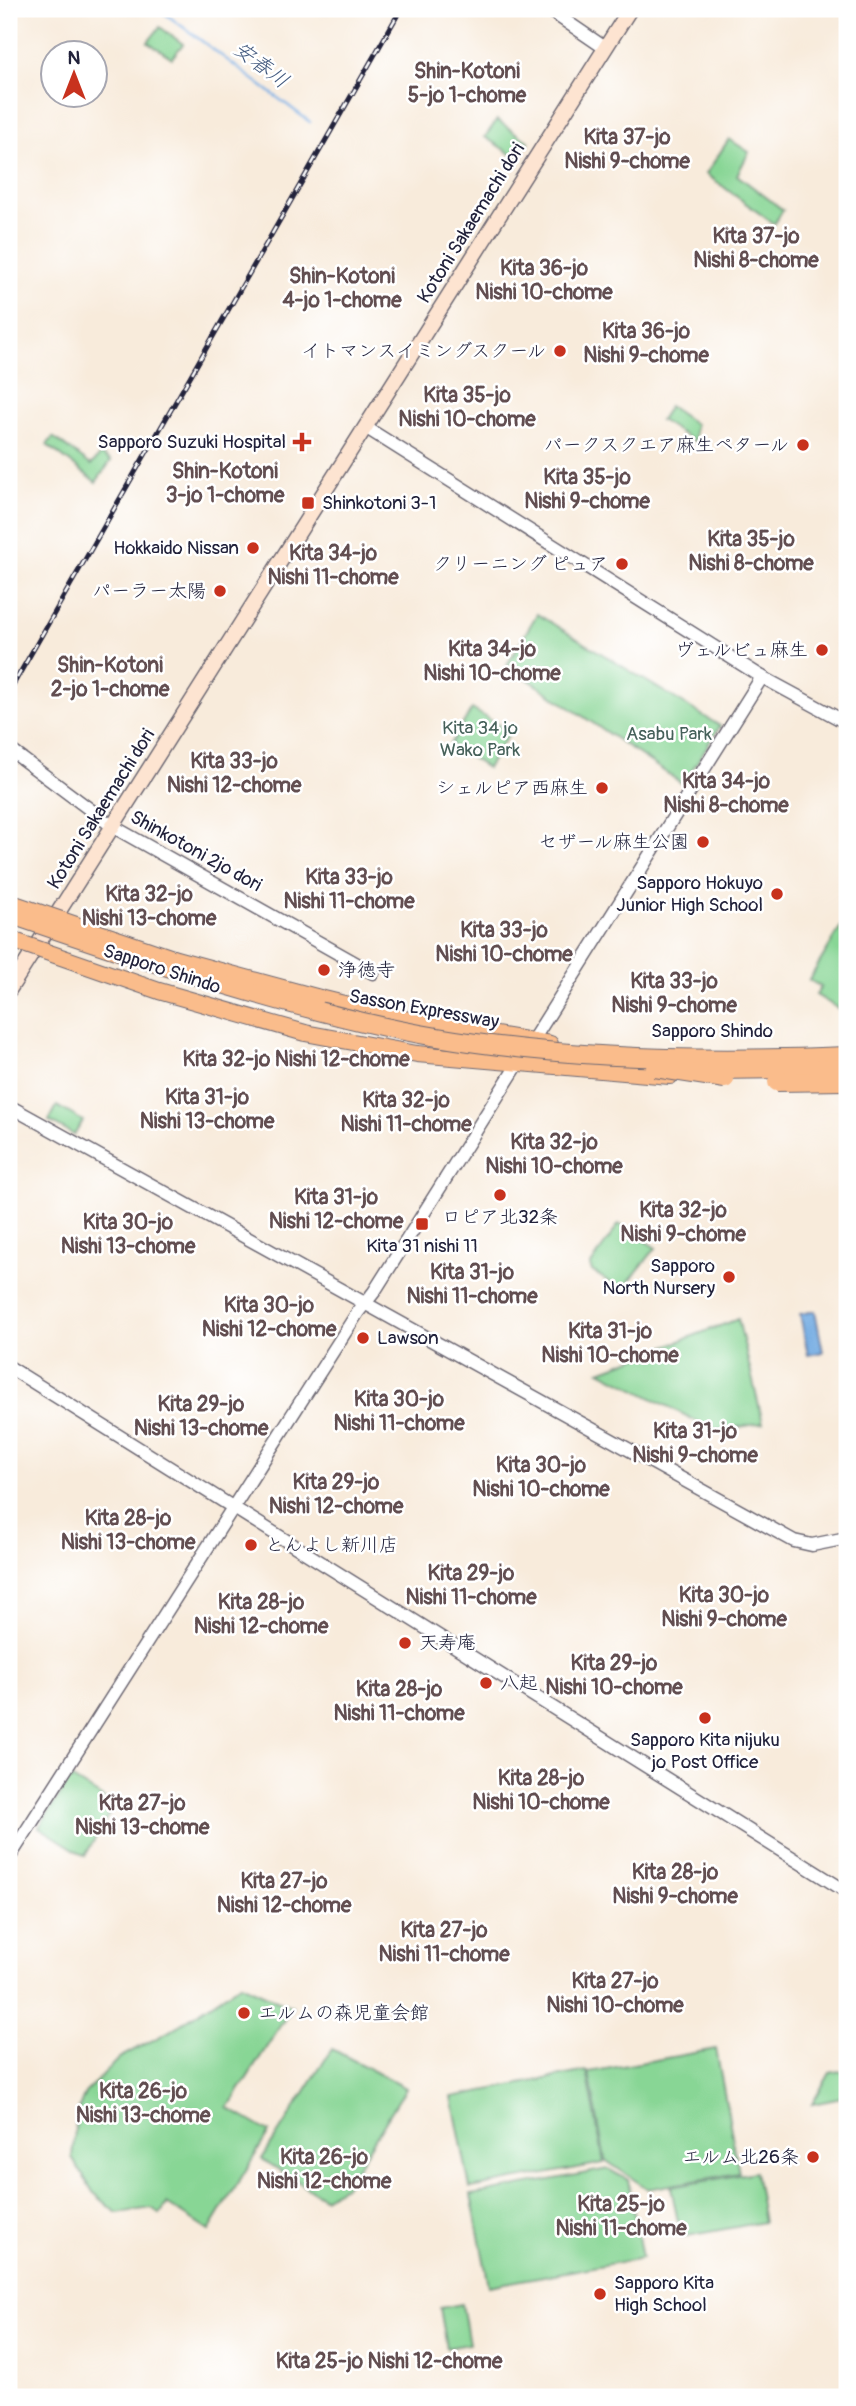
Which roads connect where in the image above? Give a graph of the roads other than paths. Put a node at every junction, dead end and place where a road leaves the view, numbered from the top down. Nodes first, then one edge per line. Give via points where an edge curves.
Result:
1 (548, 9) edge
2 (630, 9) edge
3 (605, 48) junction
4 (365, 427) junction
5 (762, 677) junction
6 (847, 723) edge
7 (9, 749) edge
8 (112, 827) junction
9 (9, 902) edge
10 (9, 914) edge
11 (9, 927) edge
12 (9, 939) edge
13 (373, 973) dead end
14 (9, 990) edge
15 (532, 1041) junction
16 (847, 1043) edge
17 (847, 1049) edge
18 (607, 1055) junction
19 (847, 1056) edge
20 (517, 1065) junction
21 (655, 1068) junction
22 (847, 1070) edge
23 (847, 1082) edge
24 (9, 1106) edge
25 (365, 1304) junction
26 (9, 1367) edge
27 (232, 1507) junction
28 (847, 1538) edge
29 (9, 1858) edge
30 (847, 1892) edge

1 - 3 street
2 - 3 main road, Kotoni Sakaemachi dori
3 - 4 main road, Kotoni Sakaemachi dori
4 - 5 street
4 - 8 main road, Kotoni Sakaemachi dori
5 - 6 street
5 - 15 street
7 - 8 street, Shinkotoni 2jo dori
8 - 13 street, Shinkotoni 2jo dori
8 - 14 main road, Kotoni Sakaemachi dori
9 - 15 highway, Sapporo Shindo, bridge via 176,959 316,997 413,1021
10 - 18 highway, Sasson Expressway, bridge via 170,969 365,1023 483,1043
11 - 21 highway, Sasson Expressway via 246,1003 384,1037 513,1058
12 - 20 highway, Sapporo Shindo, bridge via 159,991 305,1033 417,1054
15 - 17 highway, Sapporo Shindo via 642,1052
15 - 20 street
16 - 18 highway, bridge
18 - 19 highway, Sasson Expressway, bridge via 723,1059
20 - 22 highway, Sapporo Shindo via 707,1079
20 - 25 street
21 - 22 highway, Sasson Expressway, bridge
21 - 23 highway, bridge via 734,1080
24 - 25 street
25 - 27 street
25 - 28 street via 794,1541 812,1545
26 - 27 street
27 - 29 street
27 - 30 street

